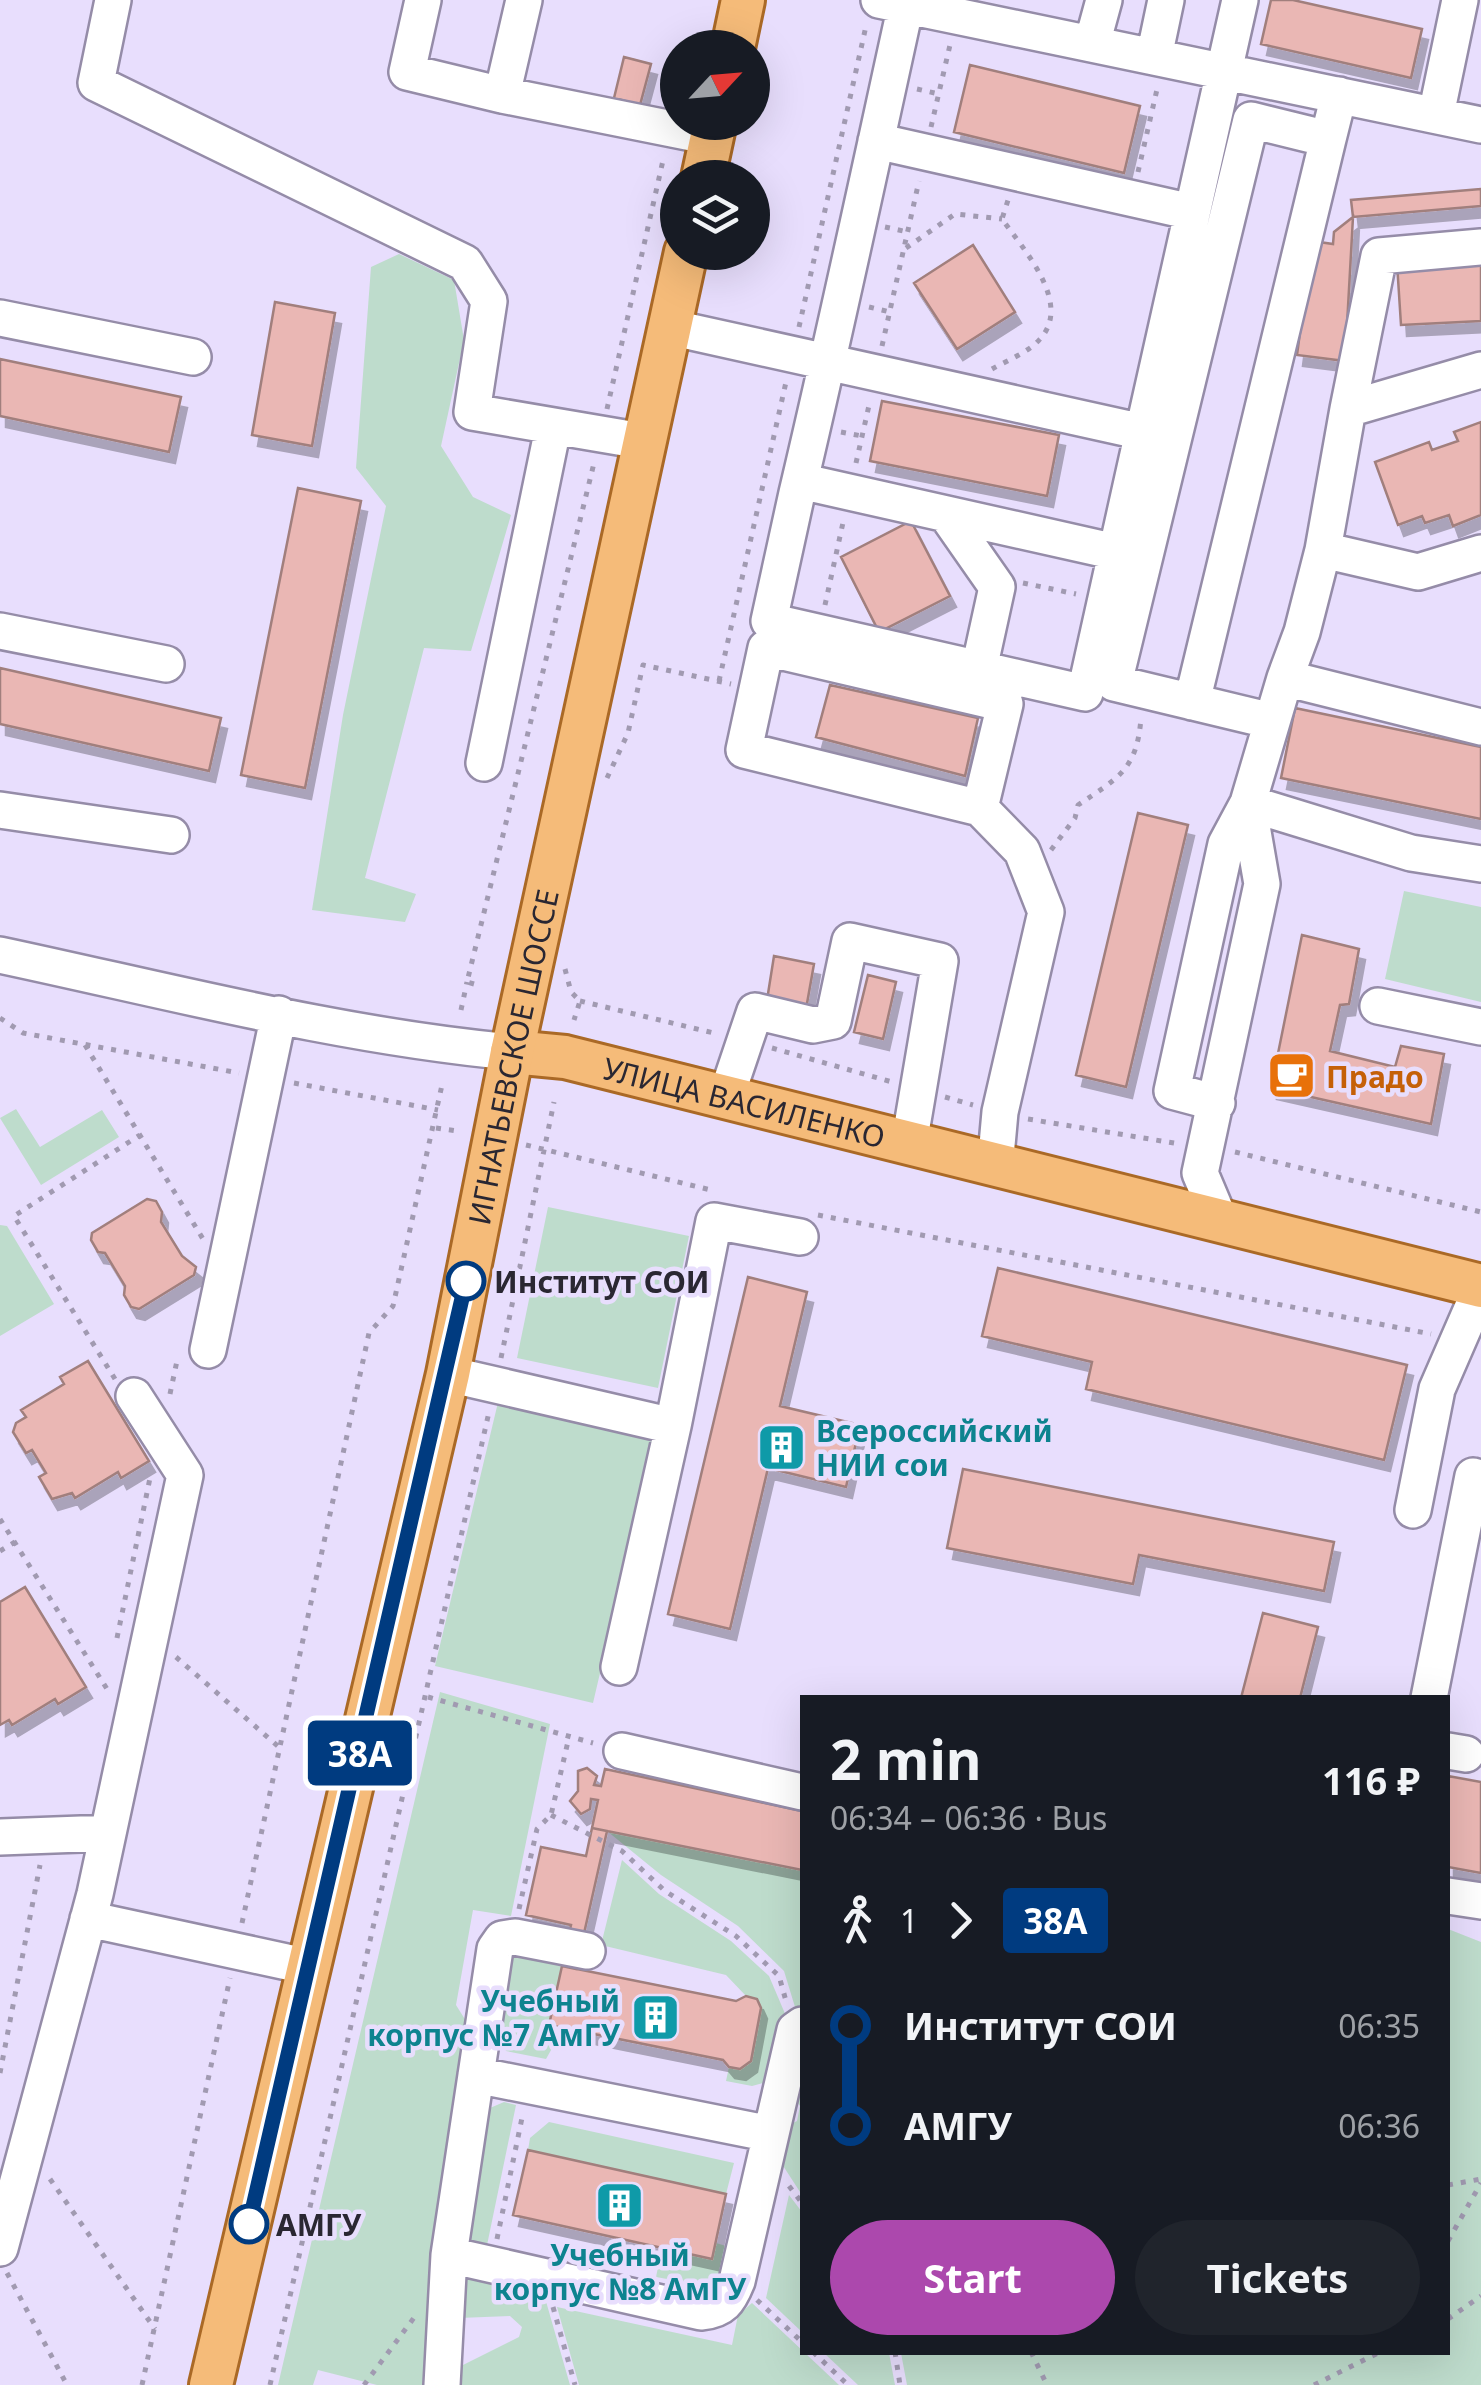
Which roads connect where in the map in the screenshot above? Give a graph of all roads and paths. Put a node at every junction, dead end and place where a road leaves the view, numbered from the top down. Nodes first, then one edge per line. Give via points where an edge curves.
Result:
1 (113, 0) edge
2 (423, 0) edge
3 (524, 0) edge
4 (744, 0) edge
5 (1104, 0) edge
6 (1166, 0) edge
7 (1240, 0) edge
8 (1460, 0) edge
9 (898, 2) edge
10 (956, 16) junction
11 (736, 30) edge
12 (1092, 44) junction
13 (1159, 58) junction
14 (1224, 71) junction
15 (502, 95) junction
16 (1339, 95) junction
17 (1436, 115) junction
18 (1481, 126) edge
19 (660, 128) edge
20 (1328, 139) junction
21 (668, 140) edge
22 (876, 141) junction
23 (926, 152) junction
24 (1016, 173) junction
25 (1132, 199) junction
26 (1192, 212) junction
27 (1002, 219) junction
28 (1481, 247) edge
29 (904, 250) junction
30 (682, 270) edge
31 (0, 318) edge
32 (668, 326) junction
33 (192, 357) dead end
34 (826, 361) junction
35 (1481, 370) edge
36 (876, 372) junction
37 (956, 390) junction
38 (1348, 409) junction
39 (553, 428) junction
40 (1143, 432) junction
41 (622, 438) junction
42 (800, 481) junction
43 (850, 492) junction
44 (946, 514) junction
45 (1323, 550) junction
46 (1116, 552) junction
47 (1481, 553) edge
48 (989, 576) junction
49 (1106, 601) junction
50 (0, 631) edge
51 (818, 632) junction
52 (166, 664) dead end
53 (979, 668) junction
54 (1285, 678) junction
55 (1114, 682) junction
56 (757, 690) junction
57 (1192, 702) junction
58 (1272, 721) junction
59 (1481, 727) edge
60 (484, 763) dead end
61 (601, 791) dead end
62 (1248, 803) junction
63 (980, 808) junction
64 (0, 810) edge
65 (171, 835) dead end
66 (1481, 864) edge
67 (1028, 866) junction
68 (568, 952) dead end
69 (0, 957) edge
70 (560, 992) dead end
71 (571, 992) junction
72 (1378, 1006) dead end
73 (461, 1010) dead end
74 (280, 1014) junction
75 (0, 1018) edge
76 (574, 1020) dead end
77 (1481, 1026) edge
78 (85, 1045) junction
79 (512, 1052) junction
80 (266, 1078) junction
81 (442, 1084) dead end
82 (725, 1100) junction
83 (554, 1102) dead end
84 (1217, 1103) junction
85 (438, 1110) junction
86 (436, 1128) junction
87 (457, 1132) dead end
88 (140, 1135) junction
89 (524, 1144) dead end
90 (908, 1144) junction
91 (545, 1150) junction
92 (996, 1166) junction
93 (733, 1196) dead end
94 (1219, 1218) junction
95 (804, 1225) joint
96 (205, 1242) dead end
97 (1481, 1287) edge
98 (1458, 1340) junction
99 (195, 1344) joint
100 (448, 1374) junction
101 (495, 1384) junction
102 (125, 1388) joint
103 (672, 1426) junction
104 (160, 1436) junction
105 (1481, 1478) edge
106 (1413, 1510) dead end
107 (0, 1518) edge
108 (15, 1542) junction
109 (0, 1551) edge
110 (151, 1635) junction
111 (114, 1650) dead end
112 (111, 1668) dead end
113 (619, 1668) dead end
114 (107, 1686) junction
115 (1430, 1695) edge
116 (428, 1697) junction
117 (104, 1704) dead end
118 (569, 1737) junction
119 (280, 1748) junction
120 (622, 1751) joint
121 (800, 1792) edge
122 (551, 1815) junction
123 (108, 1834) junction
124 (46, 1835) junction
125 (0, 1836) edge
126 (1450, 1896) edge
127 (1481, 1902) edge
128 (88, 1919) junction
129 (515, 1937) junction
130 (236, 1951) junction
131 (586, 1951) dead end
132 (310, 1966) junction
133 (799, 2028) edge
134 (0, 2073) edge
135 (476, 2075) junction
136 (529, 2086) junction
137 (771, 2134) junction
138 (27, 2147) junction
139 (1481, 2181) edge
140 (1450, 2185) edge
141 (1450, 2237) edge
142 (0, 2248) edge
143 (0, 2261) edge
144 (492, 2263) junction
145 (448, 2264) junction
146 (543, 2275) junction
147 (737, 2280) junction
148 (1481, 2296) edge
149 (1450, 2318) edge
150 (154, 2328) junction
151 (800, 2340) edge
152 (816, 2355) edge
153 (895, 2355) edge
154 (1032, 2355) edge
155 (1373, 2355) edge
156 (67, 2385) edge
157 (142, 2385) edge
158 (211, 2385) edge
159 (270, 2385) edge
160 (364, 2385) edge
161 (442, 2385) edge
162 (575, 2385) edge
163 (848, 2385) edge
164 (900, 2385) edge
165 (1047, 2385) edge
166 (1314, 2385) edge

1 - 39 street via 96,83 464,263 489,302 472,412
2 - 15 street via 407,72
3 - 15 street
4 - 11 main road
5 - 12 street
6 - 13 street
7 - 14 street
8 - 17 street
9 - 10 street
9 - 22 street
10 - 12 street
10 - 23 path
12 - 13 street
13 - 14 street
13 - 25 path
14 - 16 street
14 - 26 street
15 - 19 street
16 - 17 street
16 - 20 street
17 - 18 street
20 - 55 street via 1251,120
20 - 57 street
21 - 41 path
22 - 23 street
22 - 34 street
23 - 24 street
23 - 29 path
24 - 25 street
24 - 27 path
25 - 26 street
26 - 40 street
27 - 29 path via 955,214
27 - 37 path via 1050,295 1050,320 1037,344
28 - 38 street via 1379,256
29 - 36 path
30 - 32 main road, ИГНАТЬЕВСКОЕ ШОССЕ
31 - 33 street
32 - 34 street
32 - 41 main road, ИГНАТЬЕВСКОЕ ШОССЕ
34 - 36 street
34 - 42 street
35 - 38 street
36 - 37 street
36 - 43 path
37 - 40 street
38 - 45 street
39 - 41 street
39 - 60 street
40 - 46 street
41 - 73 path
41 - 79 main road, ИГНАТЬЕВСКОЕ ШОССЕ
42 - 43 street
42 - 51 street via 768,621
43 - 44 street
43 - 51 path
44 - 46 street
44 - 48 street
45 - 47 street via 1418,572
45 - 54 street
46 - 49 street
48 - 49 path
48 - 53 street via 997,587
49 - 53 street via 1085,692
50 - 52 street
51 - 53 street
54 - 58 street
54 - 59 street
55 - 57 street
55 - 67 path via 1141,717 1139,748 1123,774 1078,804 1053,848
56 - 61 path via 643,665 628,733
56 - 63 street via 744,750
56 - 63 street via 766,648 1006,704
57 - 58 street
58 - 62 street
62 - 66 street via 1411,853
62 - 84 street via 1262,884
62 - 84 street via 1226,844 1172,1091
63 - 67 street
64 - 65 street
67 - 92 street via 1046,912 1000,1112
68 - 71 path
69 - 74 street, УЛИЦА ВАСИЛЕНКО
70 - 71 path
71 - 76 path via 580,1000
72 - 77 street
74 - 79 street, УЛИЦА ВАСИЛЕНКО
74 - 80 street
75 - 78 path via 23,1033
78 - 80 path
78 - 88 path
79 - 82 main road, УЛИЦА ВАСИЛЕНКО via 565,1057
79 - 100 main road, ИГНАТЬЕВСКОЕ ШОССЕ
80 - 85 path
80 - 99 street
81 - 85 path
82 - 90 main road, УЛИЦА ВАСИЛЕНКО
82 - 90 street via 755,1012 813,1025 833,1022 850,941 940,960
83 - 91 path
84 - 94 street via 1200,1173
85 - 86 path
86 - 87 path
86 - 119 path via 393,1306 370,1333
88 - 96 path
88 - 102 path via 14,1216
89 - 91 path
90 - 92 main road, УЛИЦА ВАСИЛЕНКО
91 - 93 path
91 - 101 path
92 - 94 main road, УЛИЦА ВАСИЛЕНКО
94 - 97 main road, УЛИЦА ВАСИЛЕНКО
95 - 98 path
95 - 103 street via 714,1220
97 - 98 street
98 - 106 street via 1437,1389
99 - 104 path
100 - 101 street
100 - 132 main road, ИГНАТЬЕВСКОЕ ШОССЕ
101 - 103 street
101 - 116 path
102 - 104 street
103 - 113 street
104 - 110 street via 185,1475
104 - 111 path
105 - 115 street via 1474,1476
107 - 108 path
108 - 109 path
108 - 114 path
110 - 119 path
110 - 123 street
112 - 114 path
114 - 117 path
116 - 118 path
116 - 159 path
118 - 120 path
118 - 122 path
119 - 130 path
120 - 121 street
122 - 129 path via 537,1829
122 - 133 path via 622,1851 665,1891 736,1936 778,1976
123 - 124 street
123 - 128 street
124 - 125 street
124 - 134 path
126 - 127 street
128 - 130 street
128 - 138 street
129 - 131 street
129 - 135 street via 495,1950
130 - 132 street
130 - 150 path
132 - 158 main road, ИГНАТЬЕВСКОЕ ШОССЕ
133 - 137 street
135 - 136 street
135 - 145 street
136 - 137 street
136 - 144 path
137 - 147 street
138 - 142 street
138 - 150 path
139 - 140 path
139 - 141 path
143 - 156 path
144 - 145 street
144 - 146 street
145 - 160 path
145 - 161 street
146 - 147 street via 701,2312 718,2311
146 - 162 path
147 - 151 path
148 - 149 path
150 - 157 path
152 - 163 path
153 - 164 path
154 - 165 path
155 - 166 path

